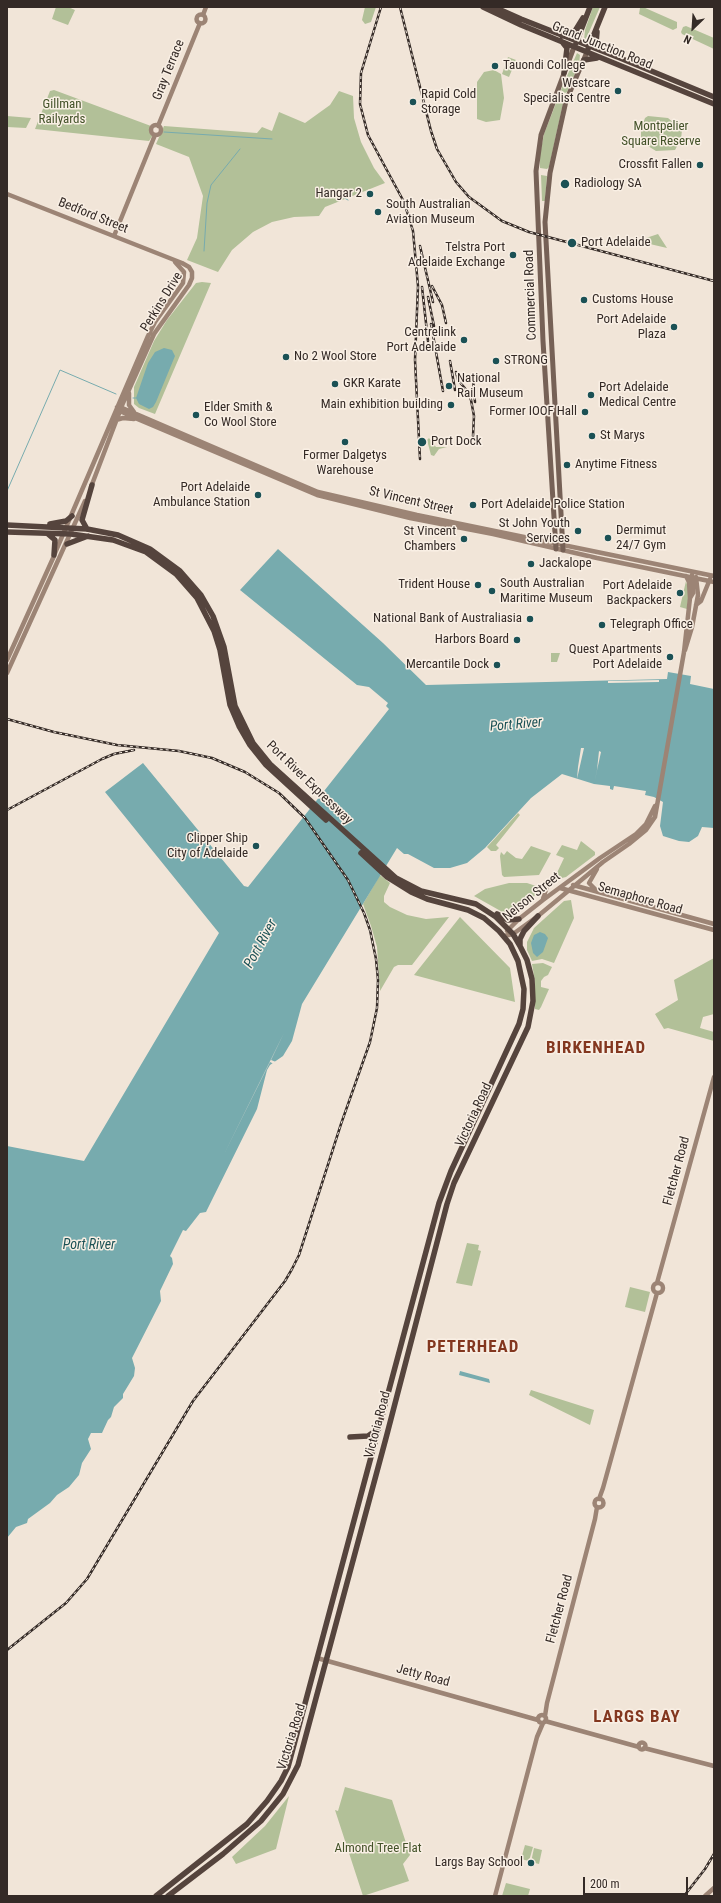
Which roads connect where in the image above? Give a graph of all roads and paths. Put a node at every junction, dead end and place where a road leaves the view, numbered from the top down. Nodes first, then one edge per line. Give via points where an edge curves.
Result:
1 (206, 7) edge
2 (483, 7) edge
3 (494, 7) edge
4 (605, 7) edge
5 (589, 9) edge
6 (598, 24) junction
7 (560, 38) junction
8 (575, 44) junction
9 (588, 49) junction
10 (601, 51) junction
11 (584, 60) junction
12 (607, 60) junction
13 (564, 73) junction
14 (714, 97) edge
15 (714, 104) edge
16 (7, 194) edge
17 (539, 212) junction
18 (545, 222) junction
19 (539, 230) junction
20 (114, 236) junction
21 (170, 259) junction
22 (549, 282) junction
23 (542, 288) junction
24 (552, 363) junction
25 (545, 364) junction
26 (129, 390) junction
27 (119, 409) junction
28 (135, 416) junction
29 (555, 418) junction
30 (549, 419) junction
31 (116, 420) junction
32 (92, 485) junction
33 (72, 516) junction
34 (7, 525) edge
35 (22, 526) junction
36 (65, 531) junction
37 (72, 531) junction
38 (7, 532) edge
39 (88, 532) junction
40 (46, 533) junction
41 (67, 544) junction
42 (556, 546) junction
43 (562, 547) junction
44 (54, 556) junction
45 (691, 571) junction
46 (686, 576) junction
47 (713, 576) edge
48 (695, 578) junction
49 (712, 582) edge
50 (690, 598) junction
51 (696, 605) junction
52 (684, 652) junction
53 (7, 660) edge
54 (7, 673) edge
55 (656, 803) junction
56 (603, 862) junction
57 (548, 883) dead end
58 (566, 883) junction
59 (402, 884) junction
60 (575, 885) junction
61 (560, 888) junction
62 (569, 890) junction
63 (597, 891) junction
64 (466, 900) junction
65 (543, 900) junction
66 (538, 916) junction
67 (519, 919) junction
68 (714, 924) edge
69 (507, 927) junction
70 (714, 930) edge
71 (513, 934) junction
72 (504, 936) junction
73 (520, 946) junction
74 (714, 1078) edge
75 (439, 1202) junction
76 (447, 1204) junction
77 (659, 1284) junction
78 (655, 1292) junction
79 (378, 1429) junction
80 (350, 1437) dead end
81 (600, 1499) junction
82 (599, 1507) junction
83 (317, 1658) junction
84 (326, 1661) junction
85 (542, 1719) junction
86 (714, 1766) edge
87 (714, 1888) edge
88 (156, 1896) edge
89 (168, 1896) edge
90 (495, 1896) edge
91 (705, 1896) edge

1 - 20 street, Gray Terrace via 203,15 198,15 200,23 158,126 161,133 155,135
2 - 7 highway, Grand Junction Road via 521,25
3 - 7 highway, Grand Junction Road
4 - 6 highway
5 - 7 highway via 574,31
5 - 8 highway
6 - 9 highway
6 - 10 highway via 596,44
7 - 8 highway, Grand Junction Road
7 - 13 highway via 567,48
8 - 9 highway, Grand Junction Road
8 - 13 main road, Commercial Road
9 - 10 highway, Grand Junction Road
9 - 11 main road, Commercial Road
9 - 12 highway, Grand Junction Road
10 - 14 highway, Grand Junction Road
11 - 12 highway via 596,57
11 - 18 main road, Commercial Road via 566,101 550,173
12 - 15 highway, Grand Junction Road
13 - 17 main road, Commercial Road via 538,146 536,171
16 - 20 street, Bedford Street
17 - 18 main road
17 - 19 main road, Commercial Road
18 - 19 main road
18 - 22 main road, Commercial Road
19 - 23 main road, Commercial Road
20 - 21 street, Bedford Street
21 - 26 street, Perkins Drive via 189,267 192,279 157,328
21 - 27 street, Perkins Drive via 182,270 184,282 152,328
22 - 23 main road
22 - 24 main road, Commercial Road
23 - 25 main road, Commercial Road
24 - 25 main road
24 - 29 main road, Commercial Road
25 - 30 main road, Commercial Road
26 - 27 street, Perkins Drive
26 - 28 street via 129,405
27 - 28 street, St Vincent Street
27 - 31 street, Perkins Drive
27 - 33 street, Perkins Drive
28 - 31 street
28 - 42 street, St Vincent Street via 317,495 410,518
29 - 30 main road
29 - 43 main road, Commercial Road
30 - 42 main road, Commercial Road
31 - 32 street, Perkins Drive
32 - 37 street, Perkins Drive
32 - 39 highway via 82,520
33 - 35 highway via 66,521 54,524
33 - 36 street, Perkins Drive
34 - 35 highway, Port River Expressway
35 - 36 highway, Port River Expressway
36 - 37 highway, Port River Expressway
36 - 40 highway, Port River Expressway
36 - 44 street, Perkins Drive
37 - 39 highway, Port River Expressway
37 - 41 street, Perkins Drive
38 - 40 highway, Port River Expressway
39 - 41 highway
39 - 59 highway, Port River Expressway via 146,552 176,574 190,589 214,631 230,705 254,750 388,877
40 - 44 highway via 55,540
41 - 54 street, Perkins Drive
42 - 43 street, St Vincent Street
43 - 45 street, St Vincent Street
43 - 46 street, St Vincent Street
44 - 53 street, Perkins Drive
45 - 47 street, St Vincent Street
45 - 48 street
46 - 48 street, St Vincent Street
46 - 50 street
47 - 49 street
48 - 49 street, St Vincent Street
48 - 50 street, Nelson Street
48 - 51 street, Nelson Street via 698,595
49 - 51 street
50 - 52 street, Nelson Street
51 - 52 street, Nelson Street
52 - 55 street, Nelson Street
55 - 56 street, Nelson Street via 655,817 646,830
55 - 58 street, Nelson Street via 646,824 636,834
56 - 60 street, Nelson Street
56 - 63 street via 589,883
57 - 65 street
58 - 60 street, Semaphore Road
58 - 61 street, Nelson Street
59 - 64 highway, Port River Expressway via 429,893
59 - 72 highway, Port River Expressway via 426,899 476,914 492,924
60 - 62 street, Nelson Street
60 - 63 street, Semaphore Road
61 - 62 street, Semaphore Road
61 - 65 street, Nelson Street
62 - 66 street, Nelson Street
62 - 70 street, Semaphore Road
63 - 68 street, Semaphore Road
64 - 67 highway via 477,902 504,919
64 - 69 highway, Port River Expressway via 487,910
65 - 67 street, Nelson Street
66 - 71 street, Nelson Street
66 - 73 highway via 524,931 520,938
67 - 69 street, Nelson Street
69 - 71 highway, Victoria Road
69 - 72 street, Nelson Street
71 - 72 street, Nelson Street
71 - 73 highway, Victoria Road
72 - 75 highway, Victoria Road via 517,956 521,969 524,989 523,1010
73 - 76 highway, Victoria Road via 528,960 532,979 533,1001 530,1019 454,1183
74 - 77 street, Fletcher Road
75 - 76 highway
75 - 79 highway, Victoria Road
76 - 84 highway, Victoria Road
77 - 78 street via 653,1287
77 - 78 street via 662,1291
78 - 81 street
79 - 80 highway via 370,1436
79 - 83 highway, Victoria Road
81 - 82 street via 595,1502
81 - 82 street via 604,1504
82 - 85 street, Fletcher Road
83 - 84 street, Jetty Road
83 - 88 highway, Victoria Road via 292,1754 273,1793 247,1824
84 - 85 street, Jetty Road
84 - 89 highway, Victoria Road via 298,1765 283,1794 255,1828
85 - 86 street, Jetty Road via 631,1744 639,1745 642,1742 650,1749
85 - 90 street, Fletcher Road
87 - 91 street

